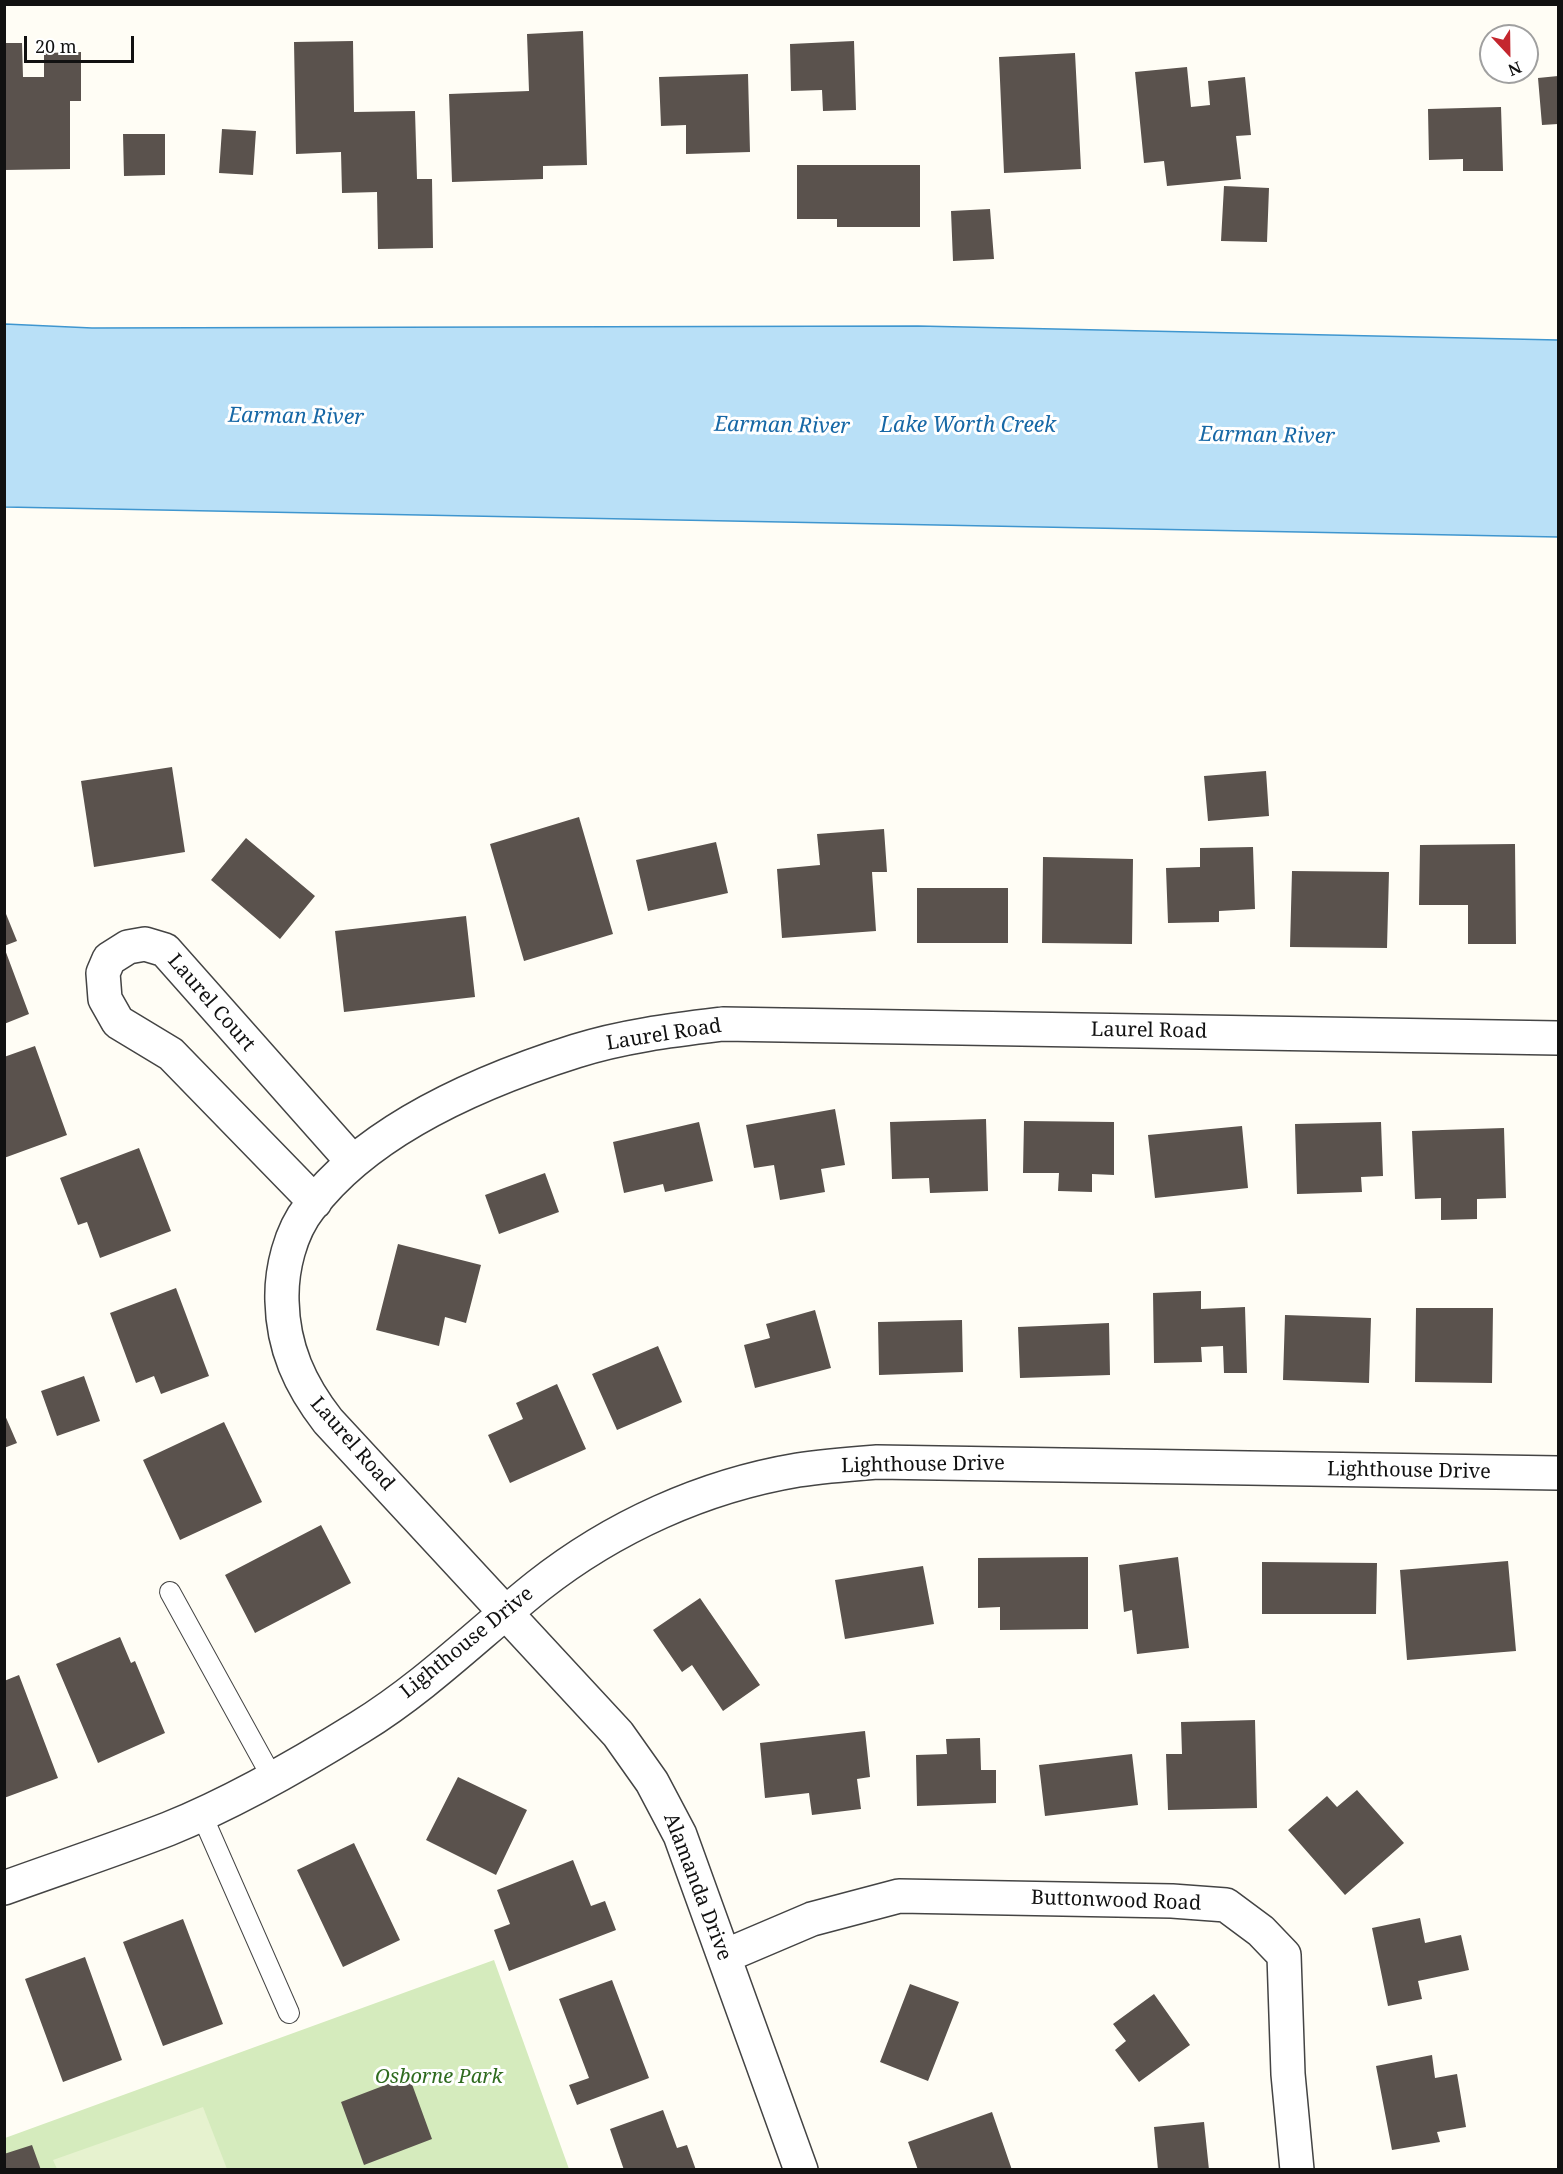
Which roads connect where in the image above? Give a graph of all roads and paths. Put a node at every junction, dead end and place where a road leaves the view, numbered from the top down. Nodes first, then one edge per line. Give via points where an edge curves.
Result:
1 (1558, 1038) edge
2 (353, 1162) junction
3 (315, 1202) junction
4 (1558, 1473) edge
5 (171, 1592) dead end
6 (506, 1613) junction
7 (273, 1779) junction
8 (201, 1813) junction
9 (4, 1888) edge
10 (725, 1956) junction
11 (289, 2013) dead end
12 (801, 2169) edge
13 (1296, 2169) edge

1 - 2 street, Laurel Road via 723,1024 664,1031 578,1050 494,1080 415,1120
2 - 3 street, Laurel Road
2 - 3 street, Laurel Court via 165,950 145,944 128,947 110,959 103,974 105,999 118,1022 171,1054
3 - 6 street, Laurel Road via 295,1233 282,1289 284,1328 296,1374 328,1421
4 - 6 street, Lighthouse Drive via 877,1462 799,1470 748,1480 649,1516 603,1541
5 - 7 lane
6 - 7 street, Lighthouse Drive via 451,1661 363,1726
6 - 10 street, Alamanda Drive via 618,1734 652,1782 680,1835
7 - 8 street, Lighthouse Drive
8 - 9 street, Lighthouse Drive
8 - 11 lane
10 - 12 street, Alamanda Drive
10 - 13 street, Buttonwood Road via 812,1919 899,1896 1226,1905 1261,1931 1284,1956

